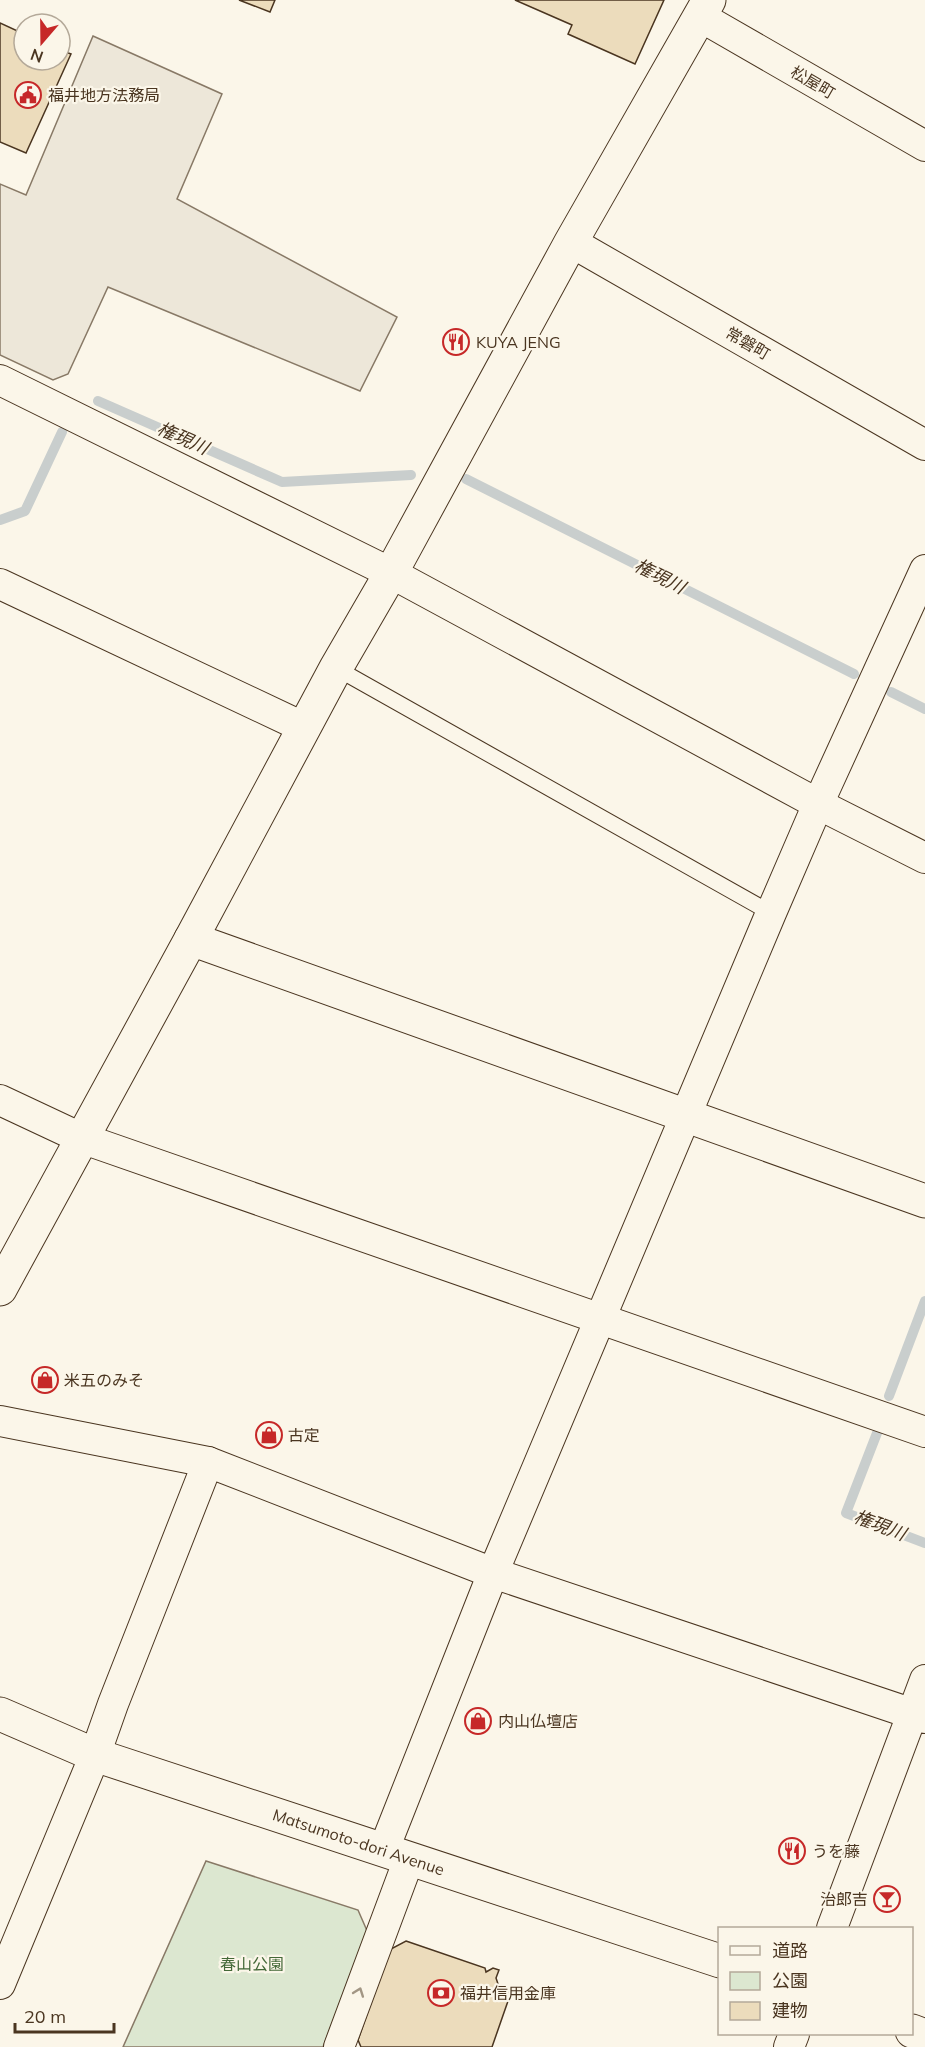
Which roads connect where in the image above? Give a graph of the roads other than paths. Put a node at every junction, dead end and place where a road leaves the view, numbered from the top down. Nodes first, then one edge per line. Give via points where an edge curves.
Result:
1 (705, 9) edge
2 (925, 146) edge
3 (571, 242) junction
4 (0, 380) edge
5 (925, 445) edge
6 (925, 570) edge
7 (391, 573) junction
8 (0, 584) edge
9 (336, 668) junction
10 (305, 728) junction
11 (818, 804) junction
12 (925, 858) edge
13 (771, 913) junction
14 (191, 939) junction
15 (0, 1100) edge
16 (686, 1117) junction
17 (81, 1138) junction
18 (925, 1201) edge
19 (0, 1289) edge
20 (602, 1318) junction
21 (0, 1421) edge
22 (925, 1432) edge
23 (208, 1462) junction
24 (493, 1573) junction
25 (925, 1680) edge
26 (0, 1714) edge
27 (919, 1715) edge
28 (95, 1755) junction
29 (396, 1854) junction
30 (833, 1927) edge
31 (718, 1960) edge
32 (0, 1984) edge
33 (339, 2047) edge

1 - 2 street, 松屋町
1 - 3 street
3 - 5 street, 常磐町
3 - 7 street
4 - 7 street
6 - 11 street
7 - 9 street
7 - 11 street
8 - 10 street
9 - 10 street
9 - 13 lane
10 - 14 street
11 - 12 street
11 - 13 street
13 - 16 street
14 - 16 street
14 - 17 street
15 - 17 street
16 - 18 street
16 - 20 street
17 - 19 street
17 - 20 street
20 - 22 street
20 - 24 street
21 - 23 street
23 - 24 street
23 - 28 street
24 - 27 street
24 - 29 street
25 - 27 street
26 - 28 street, Matsumoto-dori Avenue
27 - 30 street
28 - 29 street, Matsumoto-dori Avenue
28 - 32 street
29 - 31 street, Matsumoto-dori Avenue
33 -> 29 street

